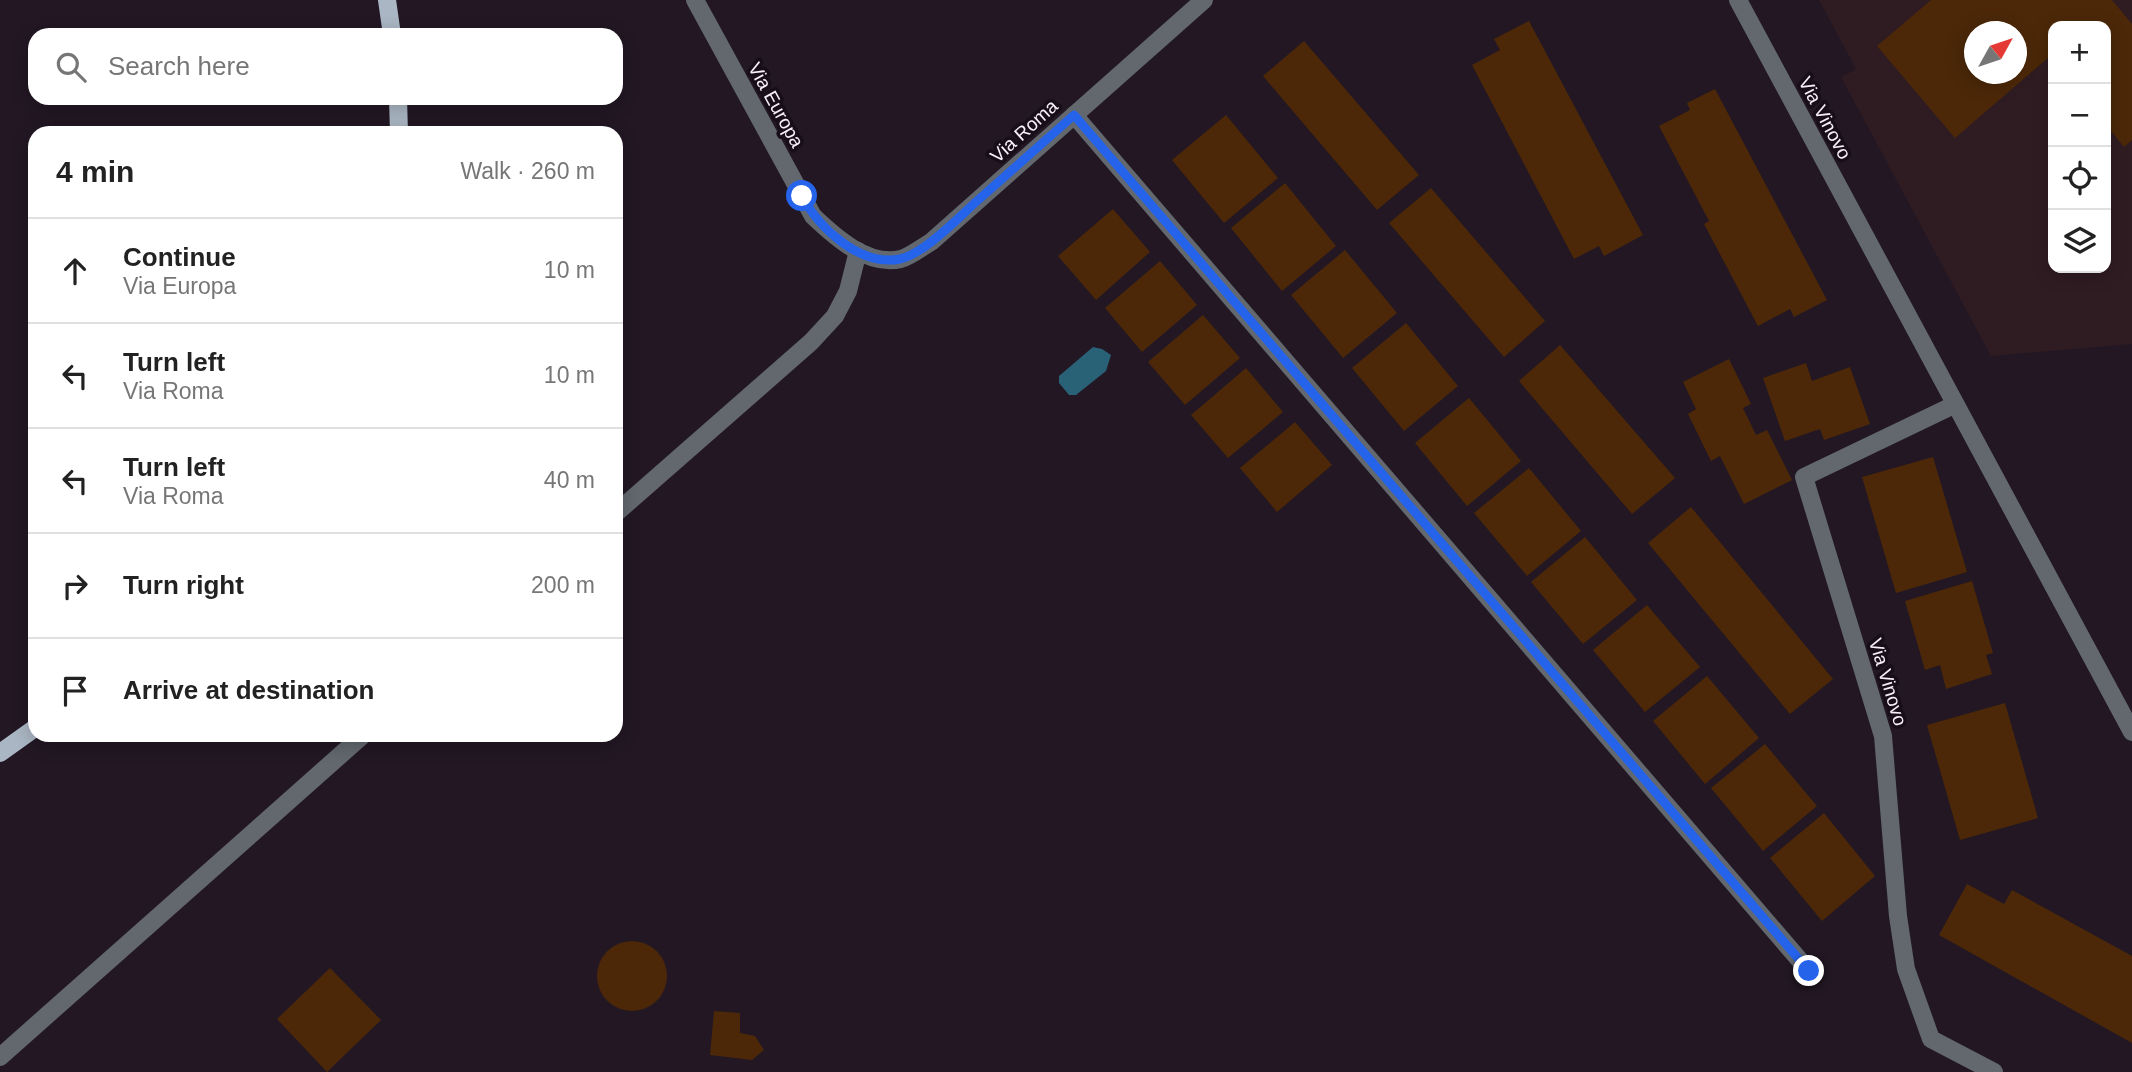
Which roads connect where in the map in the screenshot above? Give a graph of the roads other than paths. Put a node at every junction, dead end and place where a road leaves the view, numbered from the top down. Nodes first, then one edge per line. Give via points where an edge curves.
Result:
1 (387, 0) edge
2 (695, 0) edge
3 (1204, 0) edge
4 (1738, 0) edge
5 (391, 28) edge
6 (398, 105) edge
7 (1074, 115) junction
8 (399, 126) edge
9 (858, 251) junction
10 (1954, 405) junction
11 (623, 507) edge
12 (28, 732) edge
13 (2132, 732) edge
14 (355, 742) edge
15 (0, 753) edge
16 (1809, 971) dead end
17 (0, 1057) edge
18 (1994, 1072) edge

1 - 5 main road
2 - 9 street, Via Europa via 813,216
3 - 7 street, Via Roma
4 - 10 street, Via Vinovo
6 - 8 main road
7 - 9 street, Via Roma via 931,242 903,258 887,260
7 - 16 street
9 - 11 street via 848,291 835,316
10 - 13 street, Via Vinovo
10 - 18 street, Via Vinovo via 1804,477 1884,736 1906,969 1931,1039
12 - 15 main road
14 - 17 street

